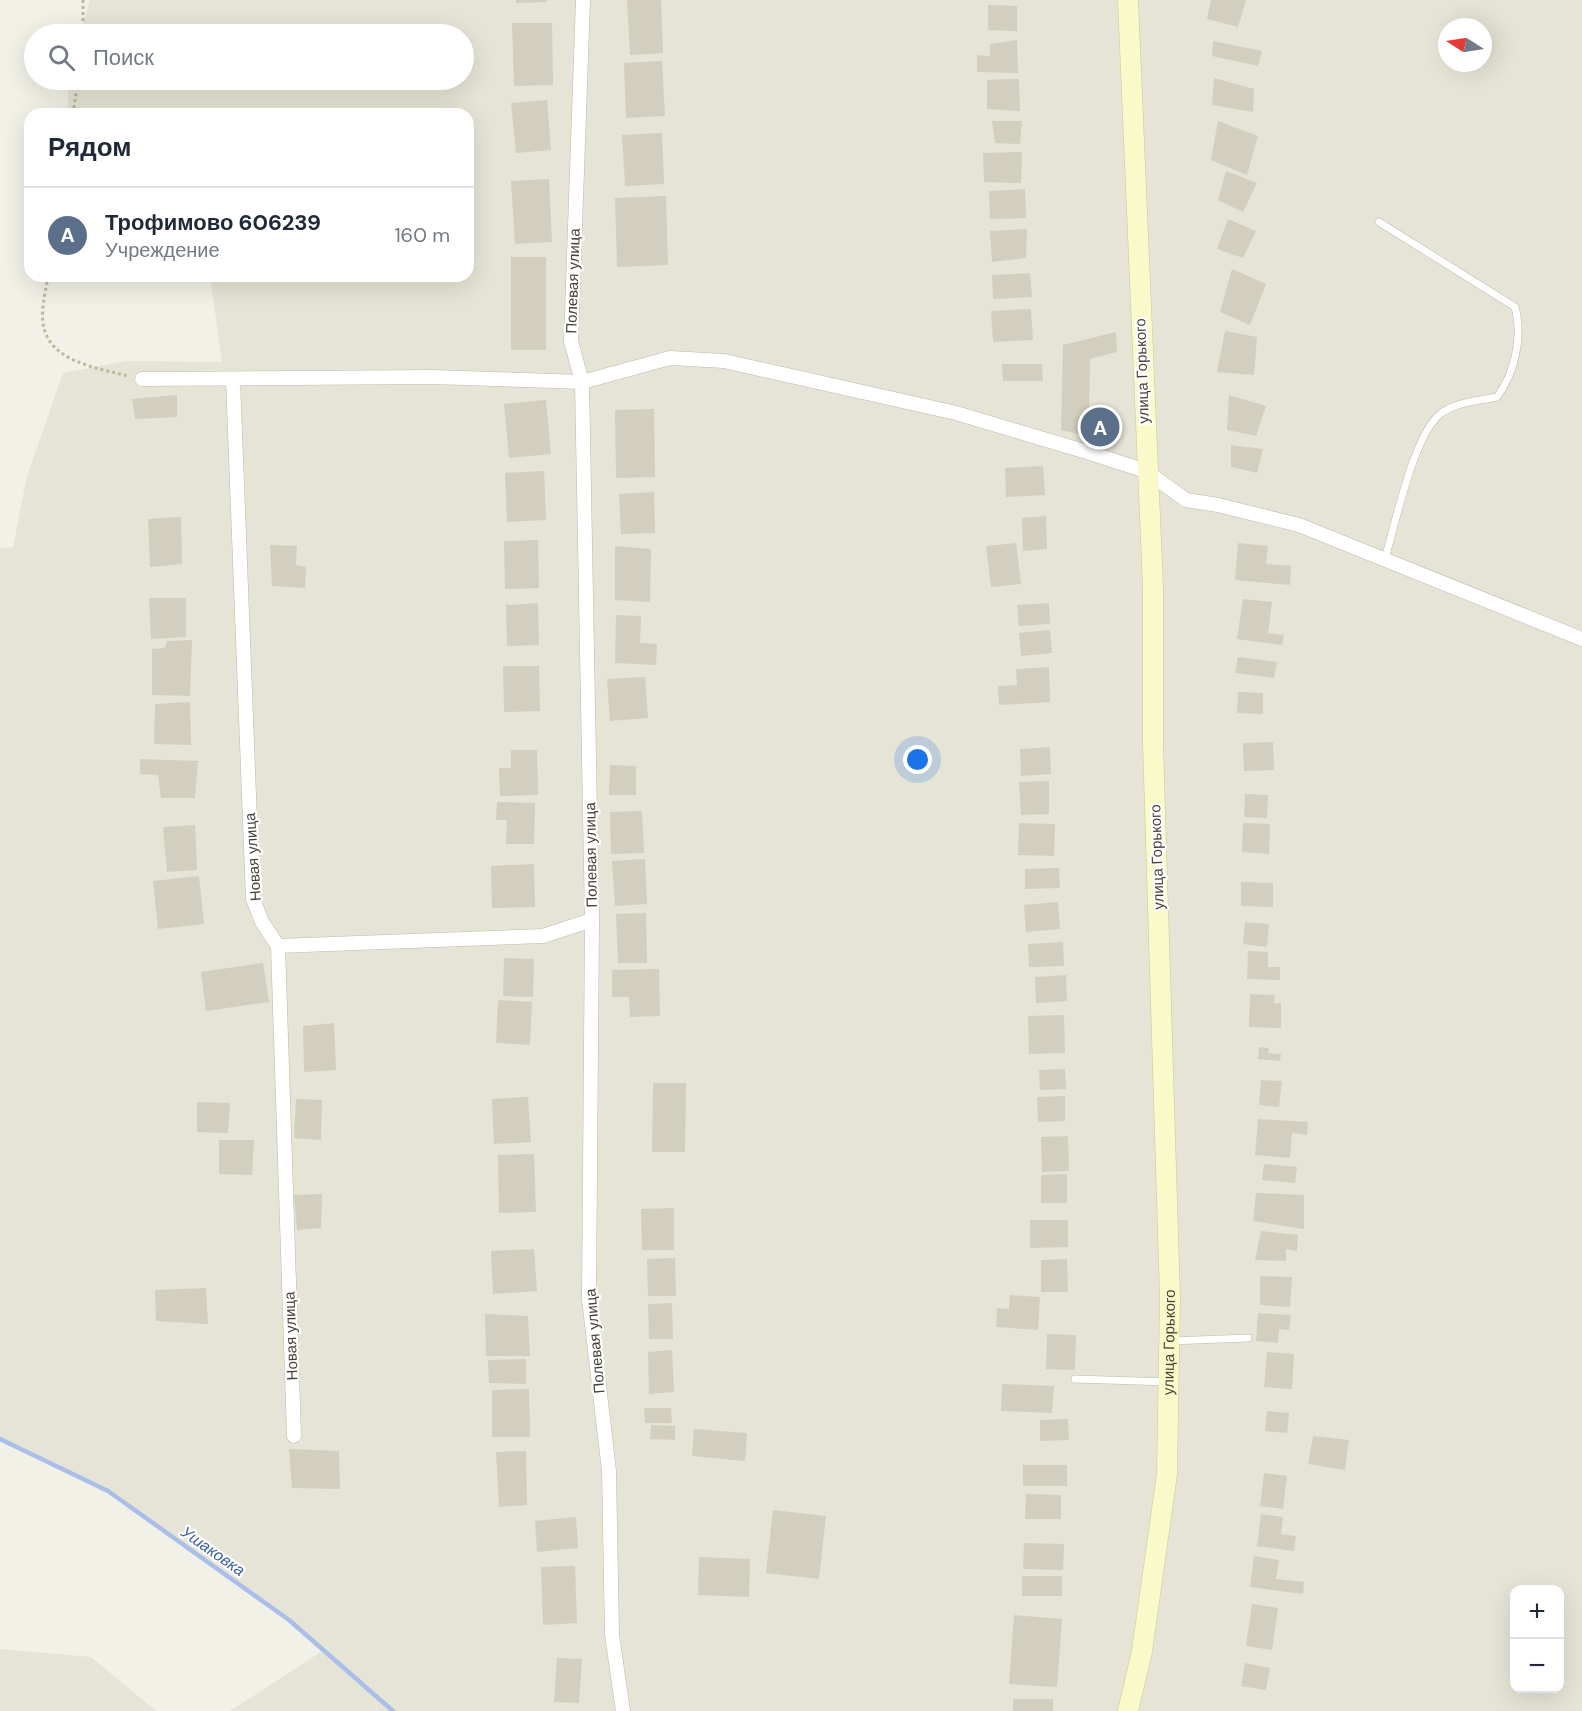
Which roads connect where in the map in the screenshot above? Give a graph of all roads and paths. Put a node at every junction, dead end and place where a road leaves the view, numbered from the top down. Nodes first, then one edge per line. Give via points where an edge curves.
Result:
1 (83, 0) edge
2 (583, 0) edge
3 (1128, 0) edge
4 (84, 24) edge
5 (77, 90) edge
6 (74, 108) edge
7 (1379, 222) dead end
8 (47, 282) edge
9 (142, 379) joint
10 (234, 380) junction
11 (582, 382) junction
12 (1146, 471) junction
13 (1385, 558) junction
14 (1582, 639) edge
15 (592, 920) junction
16 (278, 946) junction
17 (1248, 1338) dead end
18 (1169, 1341) junction
19 (1075, 1379) dead end
20 (1168, 1382) junction
21 (294, 1436) dead end
22 (623, 1711) edge
23 (1128, 1711) edge

1 - 4 path
2 - 11 street, Полевая улица via 571,340
3 - 12 main road, улица Горького
5 - 6 path
7 - 13 lane via 1515,307 1520,325 1508,382 1497,397 1452,407 1440,414 1423,434
8 - 9 path via 43,323 61,354 86,365
9 - 10 street
10 - 11 street via 432,377
10 - 16 street, Новая улица via 251,876 253,898 262,922
11 - 12 street via 670,358 724,361 956,413
11 - 15 street, Полевая улица
12 - 13 street via 1186,500 1299,525
12 - 18 main road, улица Горького
13 - 14 street
15 - 16 street via 543,936
15 - 22 street, Полевая улица via 589,1299 609,1472 612,1635
16 - 21 street, Новая улица
17 - 18 lane
18 - 20 main road, улица Горького
19 - 20 lane
20 - 23 main road, улица Горького via 1167,1474 1142,1651

